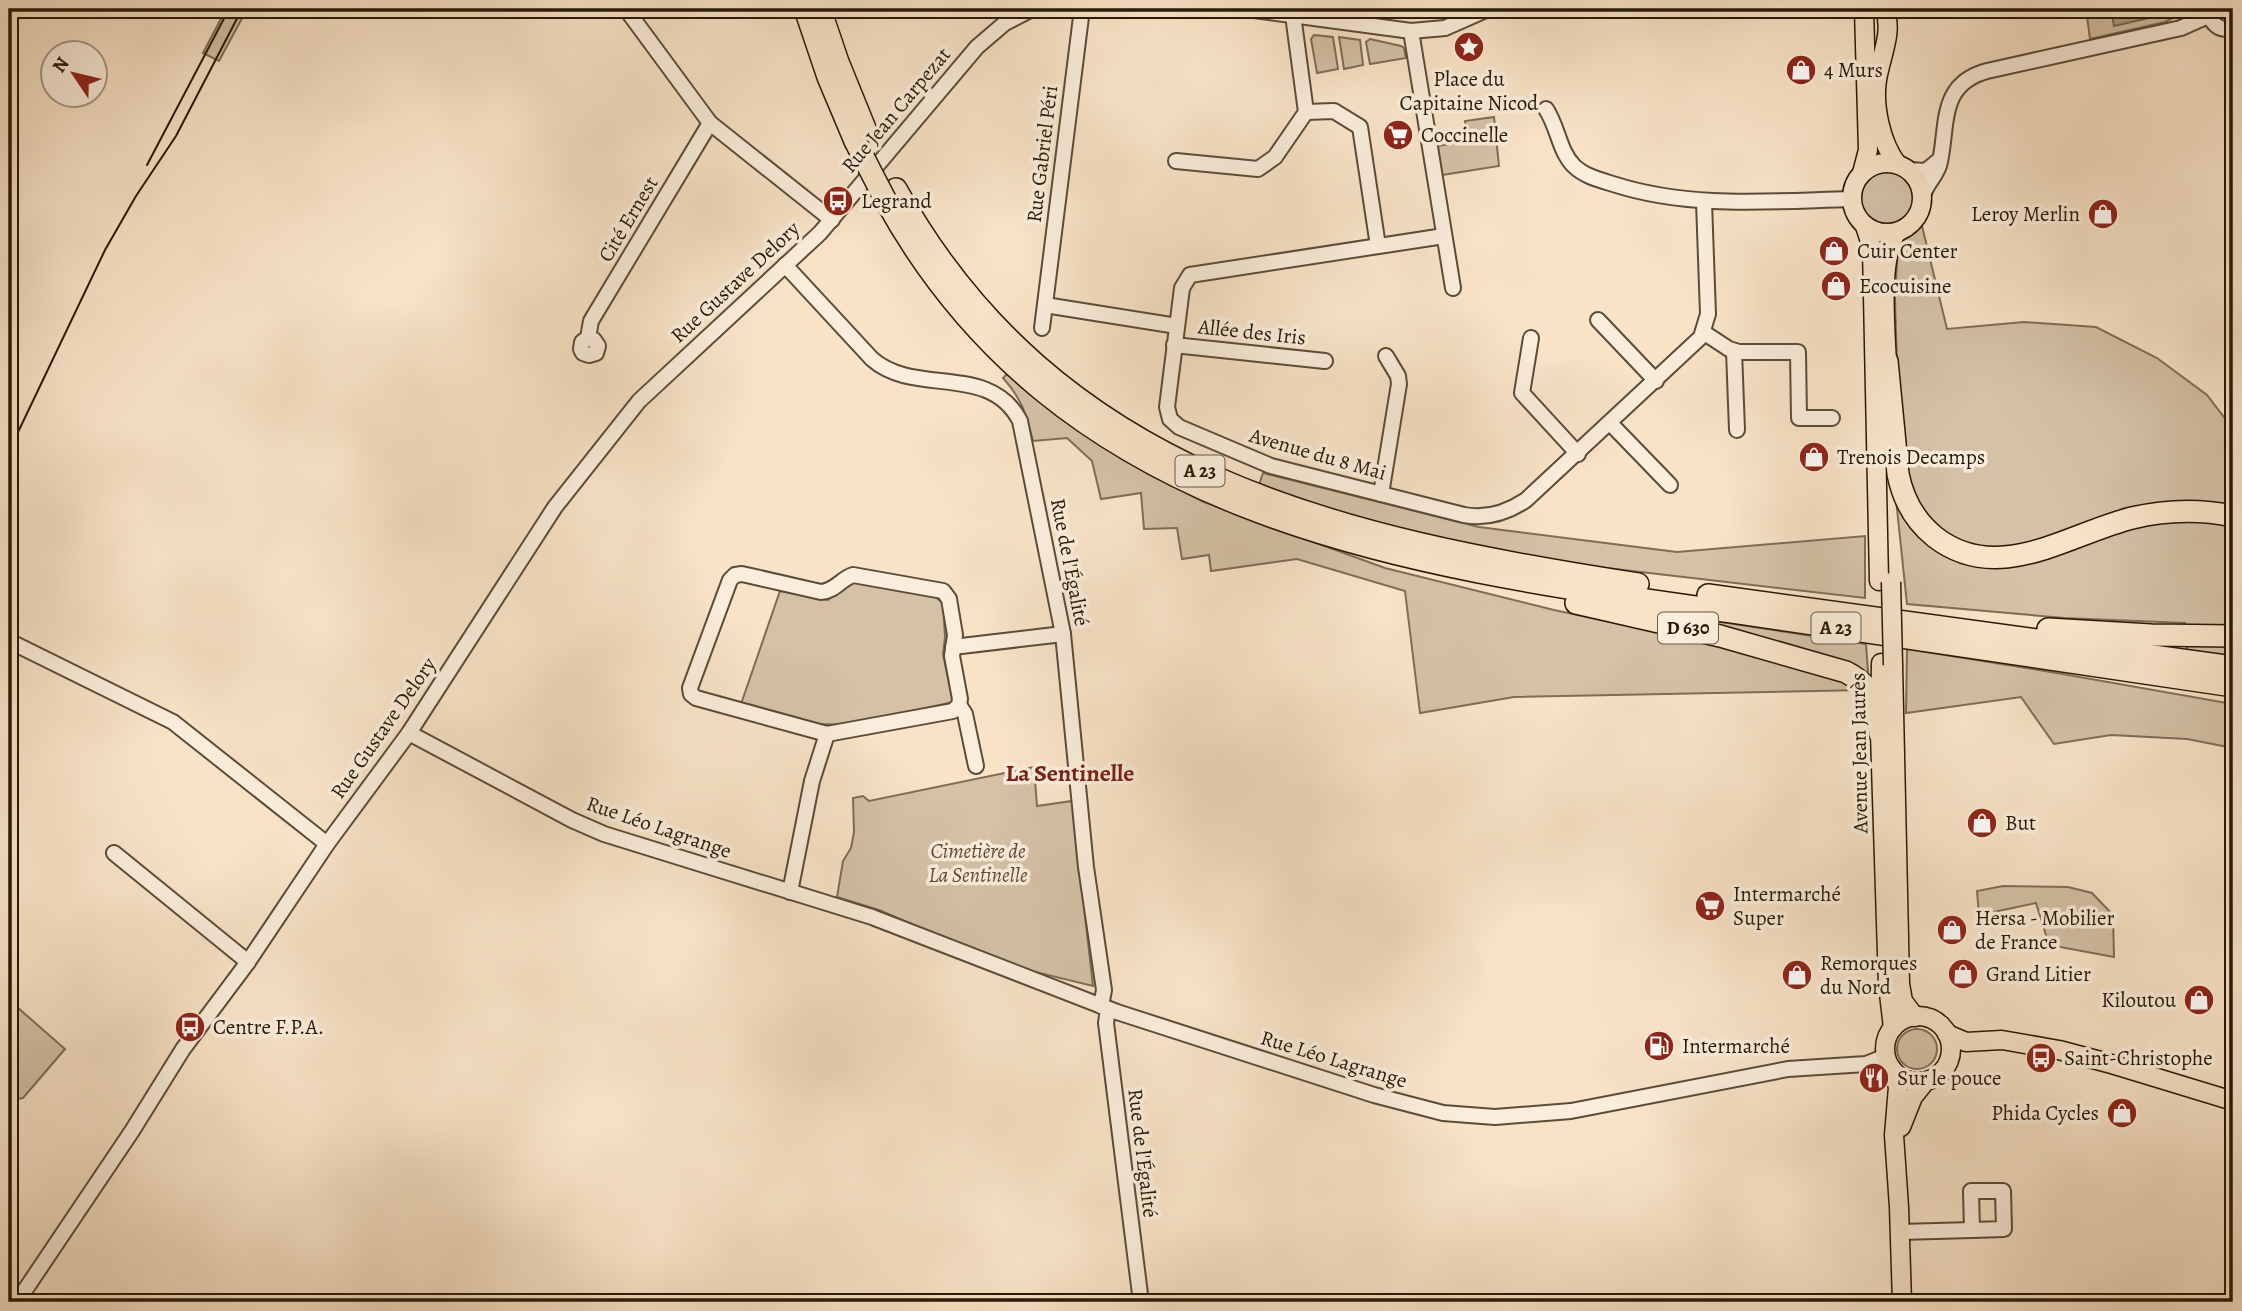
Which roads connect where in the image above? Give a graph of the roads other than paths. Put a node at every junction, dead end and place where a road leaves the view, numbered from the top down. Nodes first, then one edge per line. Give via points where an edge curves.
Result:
1 (626, 9) edge
2 (805, 9) edge
3 (820, 9) edge
4 (1032, 9) edge
5 (1082, 9) edge
6 (1247, 9) edge
7 (1488, 9) edge
8 (1864, 9) edge
9 (1885, 9) edge
10 (1276, 11) edge
11 (2210, 12) edge
12 (1293, 15) junction
13 (1345, 15) edge
14 (1411, 32) junction
15 (2232, 33) edge
16 (1546, 110) dead end
17 (1306, 112) junction
18 (710, 123) junction
19 (861, 136) junction
20 (1941, 153) junction
21 (1176, 161) dead end
22 (1903, 167) junction
23 (1863, 173) junction
24 (891, 195) junction
25 (1923, 197) junction
26 (1852, 199) junction
27 (1704, 201) junction
28 (832, 219) junction
29 (1865, 226) junction
30 (1897, 232) junction
31 (1444, 236) junction
32 (1378, 246) junction
33 (785, 265) junction
34 (1452, 288) dead end
35 (1045, 305) junction
36 (1598, 320) dead end
37 (1177, 326) junction
38 (1042, 328) dead end
39 (1703, 332) junction
40 (588, 338) dead end
41 (1531, 338) dead end
42 (1174, 345) junction
43 (1734, 351) junction
44 (1386, 356) dead end
45 (1325, 361) dead end
46 (1887, 361) junction
47 (1656, 381) junction
48 (1832, 418) dead end
49 (1610, 423) junction
50 (1737, 430) dead end
51 (1578, 454) junction
52 (1670, 485) dead end
53 (1381, 494) junction
54 (2233, 516) edge
55 (1456, 569) junction
56 (1885, 582) junction
57 (1890, 619) junction
58 (1063, 634) junction
59 (2233, 636) edge
60 (9, 641) edge
61 (953, 647) junction
62 (1887, 664) junction
63 (2233, 667) edge
64 (2233, 685) edge
65 (959, 705) junction
66 (409, 733) junction
67 (827, 734) junction
68 (1880, 734) junction
69 (975, 766) dead end
70 (327, 844) junction
71 (114, 853) dead end
72 (790, 892) junction
73 (248, 962) junction
74 (1104, 1008) junction
75 (1915, 1017) junction
76 (1893, 1028) junction
77 (1947, 1034) junction
78 (2028, 1045) junction
79 (1889, 1063) junction
80 (1947, 1065) junction
81 (1925, 1082) junction
82 (2226, 1094) edge
83 (1899, 1207) junction
84 (1972, 1230) dead end
85 (1900, 1232) junction
86 (17, 1302) edge
87 (1141, 1302) edge
88 (1902, 1302) edge

1 - 18 street
2 - 19 highway, A 23 via 828,77
3 - 19 highway, A 23
4 - 28 street, Rue Jean Carpezat via 1005,23 977,47
5 - 35 street, Rue Gabriel Péri
6 - 10 street
7 - 14 street via 1452,26
8 - 23 main road via 1868,150
9 - 22 main road via 1886,44 1876,93 1883,140
10 - 12 street
11 - 15 street via 2217,27
11 - 20 street via 2181,28 1971,77 1951,99
12 - 13 street
12 - 17 street
13 - 14 street
14 - 31 street
16 - 27 street via 1566,155 1581,172 1633,190
17 - 21 street via 1275,157 1258,169
17 - 32 street via 1334,111 1360,127
18 - 28 street
18 - 40 street, Cité Ernest via 591,321
19 - 24 highway, A 23
20 - 22 street via 1929,170
20 - 25 street
22 - 23 main road via 1881,163
22 - 25 main road via 1919,182
23 - 26 main road
24 - 55 highway, A 23 via 938,282 989,340 1041,389 1113,441 1185,480 1263,514 1353,544
24 - 57 highway, A 23 via 962,287 1034,364 1123,429 1227,483 1357,529 1493,561
25 - 30 main road via 1916,219
26 - 27 street
26 - 29 main road via 1856,216
27 - 39 street via 1708,314
28 - 33 street, Rue Gustave Delory
29 - 30 main road via 1880,233
29 - 56 main road, Avenue Jean Jaurès / D 630 via 1872,248
30 - 46 main road, Avenue Jean Jaurès / D 630 via 1886,275
31 - 32 street, Avenue du 8 Mai
31 - 34 street
32 - 37 street, Avenue du 8 Mai via 1190,275 1182,288
33 - 58 street, Rue de l'Égalité via 883,367 906,377 982,387 1014,411 1023,430
33 - 66 street, Rue Gustave Delory via 633,407 555,507
35 - 37 street
35 - 38 street, Rue Gabriel Péri
36 - 47 street
37 - 42 street, Avenue du 8 Mai
39 - 43 street
39 - 47 street, Avenue du 8 Mai
41 - 51 street via 1522,393
42 - 45 street, Allée des Iris
42 - 53 street, Avenue du 8 Mai via 1167,407 1170,419 1179,427 1271,466
43 - 48 street via 1798,352 1799,418
43 - 50 street
44 - 53 street via 1399,380
46 - 54 highway via 1901,488 1922,525 1958,551 1986,558 2015,557 2142,516 2188,511
46 - 56 main road, Avenue Jean Jaurès / D 630
47 - 49 street, Avenue du 8 Mai
49 - 51 street, Avenue du 8 Mai
49 - 52 street
51 - 53 street, Avenue du 8 Mai via 1526,500 1493,514 1470,516
55 - 64 highway, A 23
55 - 68 highway, D 630 via 1492,584 1840,669 1863,683 1873,696
56 - 62 main road, Avenue Jean Jaurès / D 630, bridge
57 - 59 highway via 1913,616 2070,631
57 - 63 highway, A 23
58 - 61 street
58 - 74 street, Rue de l'Égalité
60 - 70 street via 173,722
61 - 65 street
61 - 67 street via 949,599 939,589 853,575 821,592 735,575 728,583 691,694
62 - 68 main road, Avenue Jean Jaurès / D 630
62 - 75 main road, Avenue Jean Jaurès / D 630 via 1900,984 1904,1004
65 - 67 street via 953,711
65 - 69 street via 965,714
66 - 70 street, Rue Gustave Delory
66 - 72 street, Rue Léo Lagrange via 596,831
67 - 72 street
68 - 76 main road, Avenue Jean Jaurès / D 630
70 - 73 street, Rue Gustave Delory
71 - 73 street
72 - 74 street, Rue Léo Lagrange via 872,917
73 - 86 street, Rue Gustave Delory via 180,1054
74 - 79 street, Rue Léo Lagrange via 1387,1099 1434,1112 1476,1116 1581,1109 1796,1068
74 - 87 street, Rue de l'Égalité
75 - 76 main road
75 - 77 main road via 1932,1020
76 - 79 main road via 1886,1041
77 - 78 main road via 1966,1042 1998,1040
77 - 80 main road via 1951,1049
78 - 80 main road via 1966,1054
78 - 82 main road
79 - 81 main road via 1907,1080
79 - 83 main road via 1898,1087 1894,1135
80 - 81 main road
81 - 83 main road via 1902,1120
83 - 85 main road
84 - 85 street
85 - 88 main road

